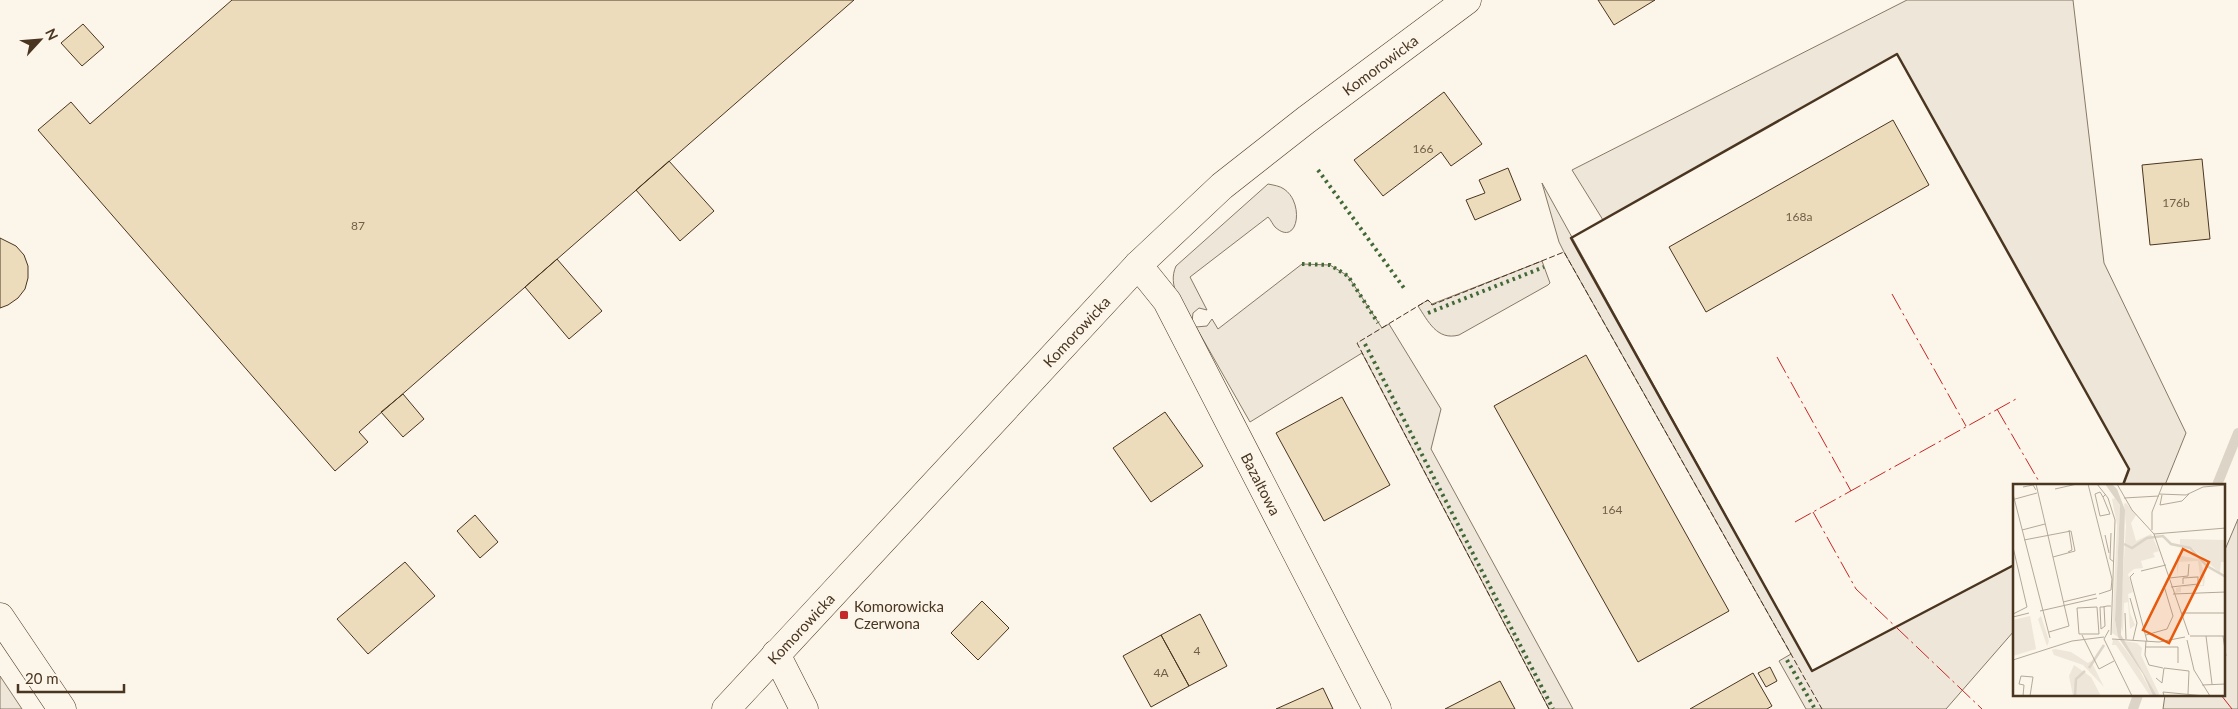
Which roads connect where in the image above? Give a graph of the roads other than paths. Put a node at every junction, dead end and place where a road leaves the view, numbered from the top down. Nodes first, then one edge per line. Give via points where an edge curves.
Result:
1 (1467, 0) edge
2 (1138, 265) junction
3 (0, 617) edge
4 (776, 654) junction
5 (62, 709) edge
6 (726, 709) edge
7 (804, 709) edge
8 (1377, 709) edge

1 - 2 street, Komorowicka via 1222,186
2 - 4 street, Komorowicka
2 - 8 street, Bazaltowa via 1166,301
3 - 5 street
4 - 6 street, Komorowicka
4 - 7 street

